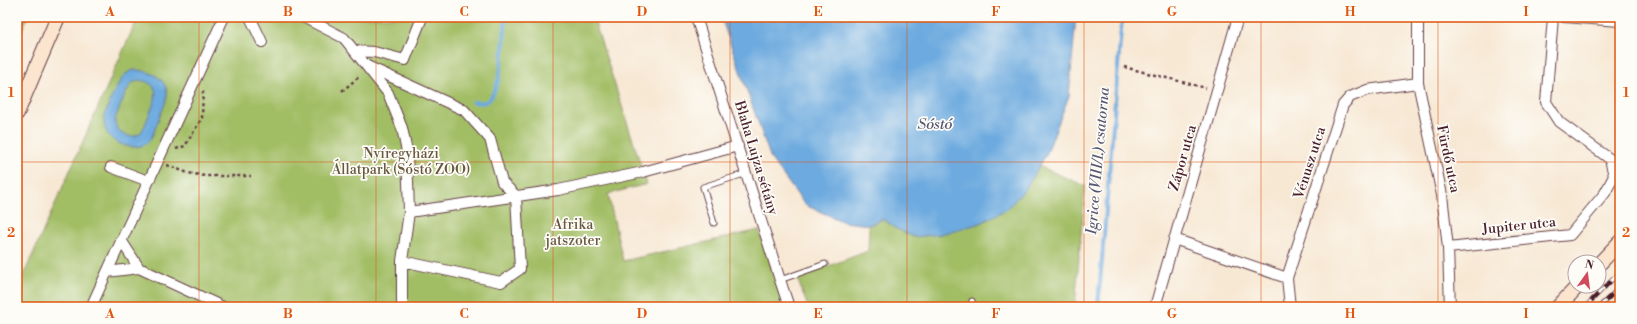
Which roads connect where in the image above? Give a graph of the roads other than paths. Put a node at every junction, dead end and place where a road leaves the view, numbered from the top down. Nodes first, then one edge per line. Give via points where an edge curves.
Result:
1 (58, 17) edge
2 (224, 17) edge
3 (250, 17) edge
4 (303, 17) edge
5 (420, 17) edge
6 (696, 17) edge
7 (1238, 17) edge
8 (1418, 17) edge
9 (1552, 17) edge
10 (1564, 17) edge
11 (1620, 21) edge
12 (262, 42) dead end
13 (355, 51) junction
14 (367, 66) junction
15 (1418, 83) junction
16 (17, 113) edge
17 (738, 146) junction
18 (111, 167) dead end
19 (747, 173) junction
20 (148, 181) junction
21 (516, 196) junction
22 (409, 212) junction
23 (714, 223) dead end
24 (1174, 239) junction
25 (121, 240) junction
26 (1620, 242) edge
27 (1448, 248) junction
28 (1607, 256) edge
29 (402, 260) junction
30 (826, 264) dead end
31 (139, 268) junction
32 (107, 272) junction
33 (1287, 278) junction
34 (780, 280) junction
35 (1570, 294) edge
36 (972, 301) dead end
37 (91, 307) edge
38 (224, 307) edge
39 (402, 307) edge
40 (790, 307) edge
41 (973, 307) edge
42 (1155, 307) edge
43 (1290, 307) edge
44 (1450, 307) edge
45 (1558, 307) edge

1 - 16 street
2 - 20 street
3 - 12 street
4 - 13 street via 344,38
5 - 13 street via 405,60 374,52
6 - 17 street, Blaha Lujza sétány
7 - 24 street, Zápor utca
8 - 15 street, Fürdő utca
9 - 27 street, Jupiter utca via 1546,102 1559,122 1610,159 1614,176 1605,193 1570,235
10 - 11 street
13 - 14 street
14 - 21 street via 464,110 490,139 502,182
14 - 22 street via 388,93 402,128
15 - 27 street, Fürdő utca via 1442,195
15 - 33 street, Vénusz utca via 1367,90 1350,96 1343,105
17 - 19 street, Blaha Lujza sétány
17 - 21 street via 643,172
18 - 20 street
19 - 23 lane via 703,187
19 - 34 street, Blaha Lujza sétány
20 - 25 street
21 - 22 street
21 - 29 street via 520,269 501,282
22 - 29 street
24 - 33 street
24 - 42 street, Zápor utca
25 - 31 street
25 - 32 street
26 - 28 street
27 - 44 street, Fürdő utca
29 - 39 street
30 - 34 lane
31 - 32 street
31 - 38 street
32 - 37 street
33 - 43 street, Vénusz utca
34 - 40 street, Blaha Lujza sétány
35 - 45 street
36 - 41 lane

